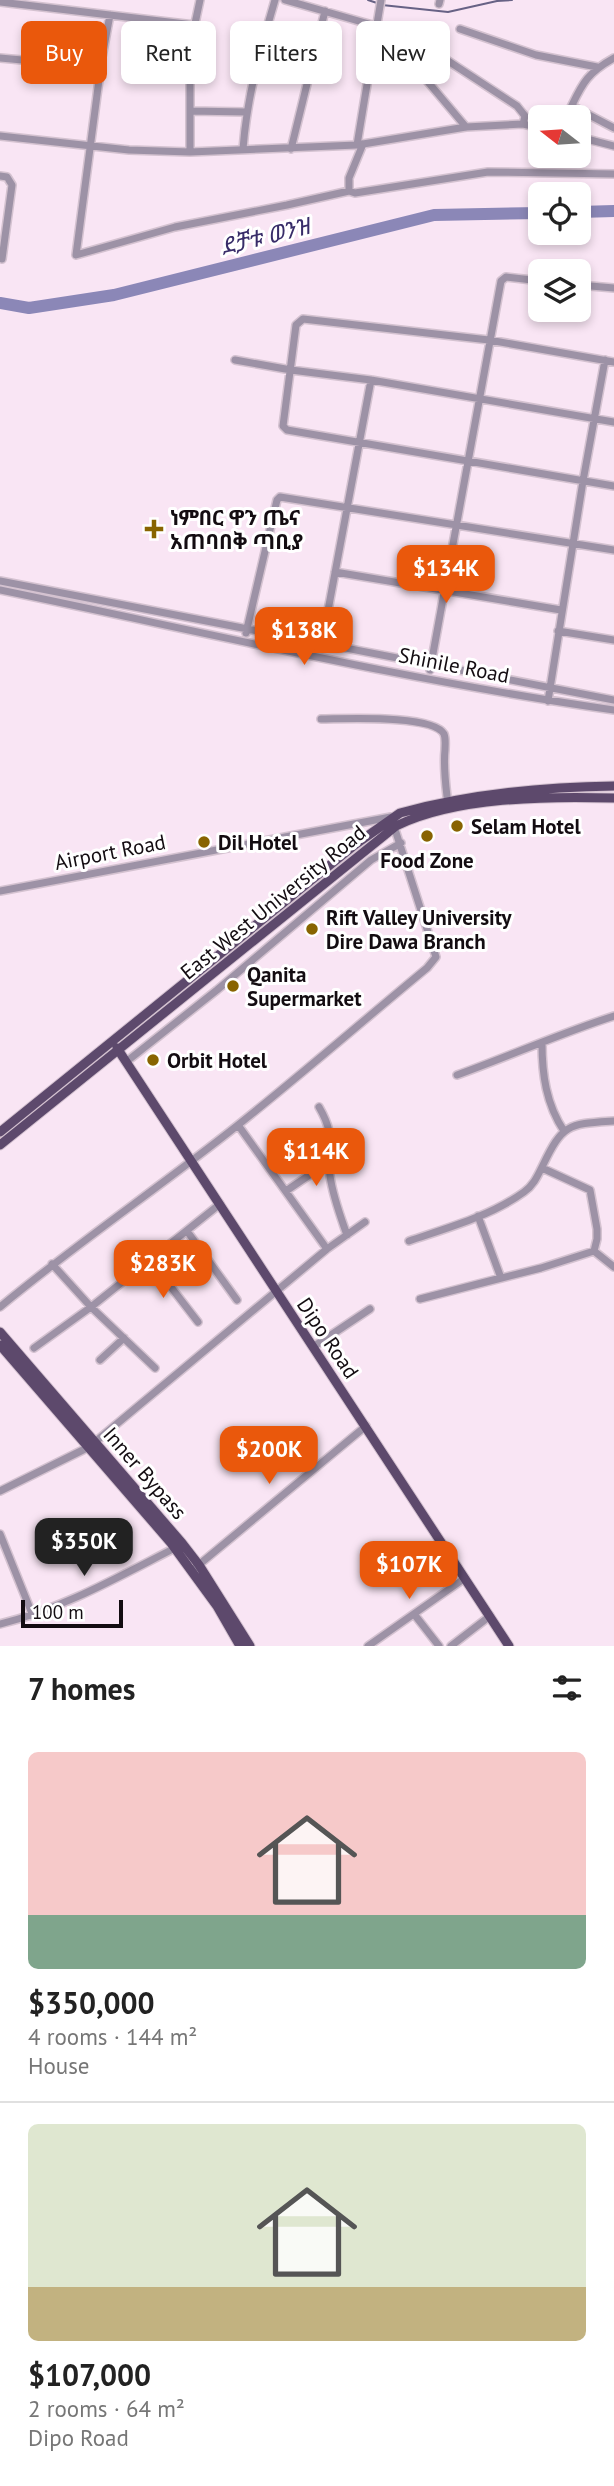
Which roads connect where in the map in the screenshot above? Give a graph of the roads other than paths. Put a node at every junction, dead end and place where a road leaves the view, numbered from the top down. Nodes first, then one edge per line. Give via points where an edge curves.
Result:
1 (69, 0) edge
2 (200, 0) edge
3 (275, 0) edge
4 (285, 0) edge
5 (381, 0) edge
6 (0, 2) edge
7 (67, 9) junction
8 (325, 12) junction
9 (110, 15) junction
10 (160, 21) edge
11 (195, 21) edge
12 (358, 21) edge
13 (377, 21) edge
14 (460, 29) dead end
15 (0, 58) edge
16 (614, 58) edge
17 (21, 60) edge
18 (450, 62) edge
19 (597, 67) junction
20 (191, 84) edge
21 (368, 84) edge
22 (430, 84) edge
23 (572, 105) edge
24 (191, 111) junction
25 (246, 112) junction
26 (592, 116) edge
27 (523, 124) junction
28 (528, 125) edge
29 (466, 127) junction
30 (614, 128) edge
31 (614, 135) edge
32 (0, 136) edge
33 (592, 140) edge
34 (90, 145) junction
35 (360, 145) junction
36 (613, 146) edge
37 (243, 149) junction
38 (290, 149) junction
39 (190, 152) junction
40 (614, 173) edge
41 (0, 176) edge
42 (349, 191) junction
43 (2, 260) dead end
44 (528, 280) edge
45 (591, 286) edge
46 (614, 288) edge
47 (489, 340) junction
48 (235, 360) dead end
49 (605, 360) junction
50 (614, 362) edge
51 (291, 370) junction
52 (371, 380) junction
53 (478, 398) junction
54 (596, 418) junction
55 (614, 422) edge
56 (358, 443) junction
57 (467, 460) junction
58 (583, 481) junction
59 (614, 486) edge
60 (346, 508) junction
61 (456, 525) junction
62 (573, 542) junction
63 (614, 550) edge
64 (335, 572) junction
65 (0, 581) edge
66 (0, 590) edge
67 (444, 591) junction
68 (561, 610) junction
69 (247, 630) junction
70 (558, 631) junction
71 (614, 640) edge
72 (245, 641) junction
73 (321, 644) junction
74 (320, 656) junction
75 (430, 666) junction
76 (428, 678) junction
77 (549, 689) junction
78 (614, 700) edge
79 (548, 701) junction
80 (614, 710) edge
81 (321, 719) dead end
82 (614, 786) edge
83 (614, 798) edge
84 (448, 805) junction
85 (393, 822) junction
86 (401, 843) junction
87 (0, 891) edge
88 (175, 990) junction
89 (182, 998) junction
90 (614, 1016) edge
91 (542, 1043) junction
92 (115, 1046) junction
93 (126, 1062) junction
94 (457, 1075) dead end
95 (318, 1107) dead end
96 (614, 1121) edge
97 (238, 1125) junction
98 (564, 1130) junction
99 (0, 1132) edge
100 (0, 1145) edge
101 (190, 1161) junction
102 (330, 1161) junction
103 (542, 1168) junction
104 (286, 1191) junction
105 (220, 1204) junction
106 (478, 1216) junction
107 (365, 1222) dead end
108 (187, 1231) junction
109 (347, 1235) junction
110 (409, 1241) dead end
111 (327, 1249) junction
112 (594, 1251) junction
113 (150, 1260) junction
114 (52, 1264) junction
115 (614, 1267) edge
116 (501, 1278) junction
117 (276, 1292) junction
118 (237, 1300) dead end
119 (0, 1307) edge
120 (91, 1307) junction
121 (370, 1309) dead end
122 (198, 1322) dead end
123 (0, 1332) edge
124 (124, 1338) junction
125 (0, 1345) edge
126 (313, 1347) junction
127 (34, 1348) dead end
128 (100, 1360) dead end
129 (155, 1368) dead end
130 (366, 1426) junction
131 (92, 1444) junction
132 (0, 1492) edge
133 (0, 1534) edge
134 (175, 1548) junction
135 (196, 1568) junction
136 (465, 1578) junction
137 (414, 1614) junction
138 (33, 1616) junction
139 (490, 1616) junction
140 (0, 1624) edge
141 (240, 1646) edge
142 (250, 1646) edge
143 (368, 1646) edge
144 (439, 1646) edge
145 (451, 1646) edge
146 (509, 1646) edge

1 - 7 street
2 - 11 street
3 - 25 street
4 - 8 street
5 - 13 street
6 - 7 street
7 - 9 street
8 - 12 street
8 - 38 street
9 - 10 street
9 - 34 street
14 - 19 street via 527,52
15 - 17 street
16 - 19 street
18 - 27 street via 517,106 525,116
19 - 23 street
20 - 24 street
21 - 35 street
22 - 29 street
24 - 25 street
24 - 39 street
25 - 37 street
26 - 30 street
27 - 28 street
27 - 29 street
29 - 35 street
31 - 36 street
32 - 34 street
33 - 36 street
34 - 39 street
34 - 42 street via 77,255 175,227
35 - 38 street
35 - 42 street
37 - 38 street
37 - 39 street
40 - 42 street via 488,173
41 - 43 street via 12,185
44 - 47 street via 503,278
45 - 46 street
47 - 49 street
47 - 51 street via 303,319 296,325
47 - 53 street
48 - 51 street
49 - 50 street
49 - 54 street
51 - 52 street
51 - 56 street via 284,429
52 - 53 street
52 - 56 street
53 - 54 street
53 - 57 street
54 - 55 street
54 - 58 street
56 - 57 street
56 - 60 street
57 - 58 street
57 - 61 street
58 - 59 street
58 - 62 street
60 - 61 street
60 - 64 street
60 - 69 street via 278,498
61 - 62 street
61 - 67 street
62 - 63 street
62 - 68 street
64 - 67 street
64 - 73 street
65 - 69 street, Shinile Road
66 - 72 street, Shinile Road
67 - 68 street
67 - 75 street
68 - 70 street
69 - 72 street
69 - 73 street, Shinile Road
70 - 71 street
70 - 77 street
72 - 74 street, Shinile Road
73 - 74 street
73 - 75 street, Shinile Road
74 - 76 street, Shinile Road
75 - 76 street
75 - 77 street, Shinile Road
76 - 79 street, Shinile Road
77 - 78 street, Shinile Road
77 - 79 street
79 - 80 street, Shinile Road
81 - 84 street via 396,719 439,729 445,741
82 - 84 main road, East West University Road via 550,787
83 - 84 main road, East West University Road via 552,796
84 - 85 main road, East West University Road via 400,813
85 - 86 street
85 - 87 street, Airport Road via 329,827
85 - 88 main road, East West University Road
85 - 89 main road, East West University Road
86 - 93 street via 371,860
86 - 97 street via 435,951 434,962
88 - 89 main road
88 - 92 main road, East West University Road
89 - 92 main road, East West University Road
90 - 91 street
91 - 94 street
91 - 98 street via 542,1070 550,1103
92 - 93 main road, Dipo Road
92 - 99 main road, East West University Road
92 - 100 main road, East West University Road
93 - 101 main road, Dipo Road
95 - 102 street via 330,1131
96 - 98 street
97 - 101 street
97 - 104 street
98 - 103 street
101 - 105 main road, Dipo Road
101 - 114 street
102 - 104 street
102 - 109 street via 334,1198
103 - 106 street via 522,1194
103 - 112 street via 590,1190 597,1229
104 - 111 street
105 - 108 street
105 - 117 main road, Dipo Road
106 - 110 street
106 - 116 street
107 - 109 street
108 - 113 street
108 - 118 street
109 - 111 street
111 - 117 street
112 - 115 street
112 - 116 street
113 - 120 street
113 - 122 street
114 - 119 street
114 - 120 street
116 - 116 street via 489,1281 420,1299
117 - 126 main road, Dipo Road
117 - 131 street
120 - 124 street
120 - 127 street
121 - 126 street
123 - 131 main road, Inner Bypass
124 - 128 street
124 - 129 street
125 - 131 main road, Inner Bypass
126 - 130 main road, Dipo Road
130 - 135 street
130 - 136 main road, Dipo Road
131 - 132 street
131 - 134 main road, Inner Bypass
131 - 135 main road, Inner Bypass
133 - 138 street
134 - 135 main road, Inner Bypass
134 - 138 street
135 - 141 main road, Inner Bypass
135 - 142 main road, Inner Bypass
136 - 137 street
136 - 139 main road, Dipo Road
137 - 143 street
137 - 144 street
138 - 140 street
139 - 145 street
139 - 146 main road, Dipo Road

